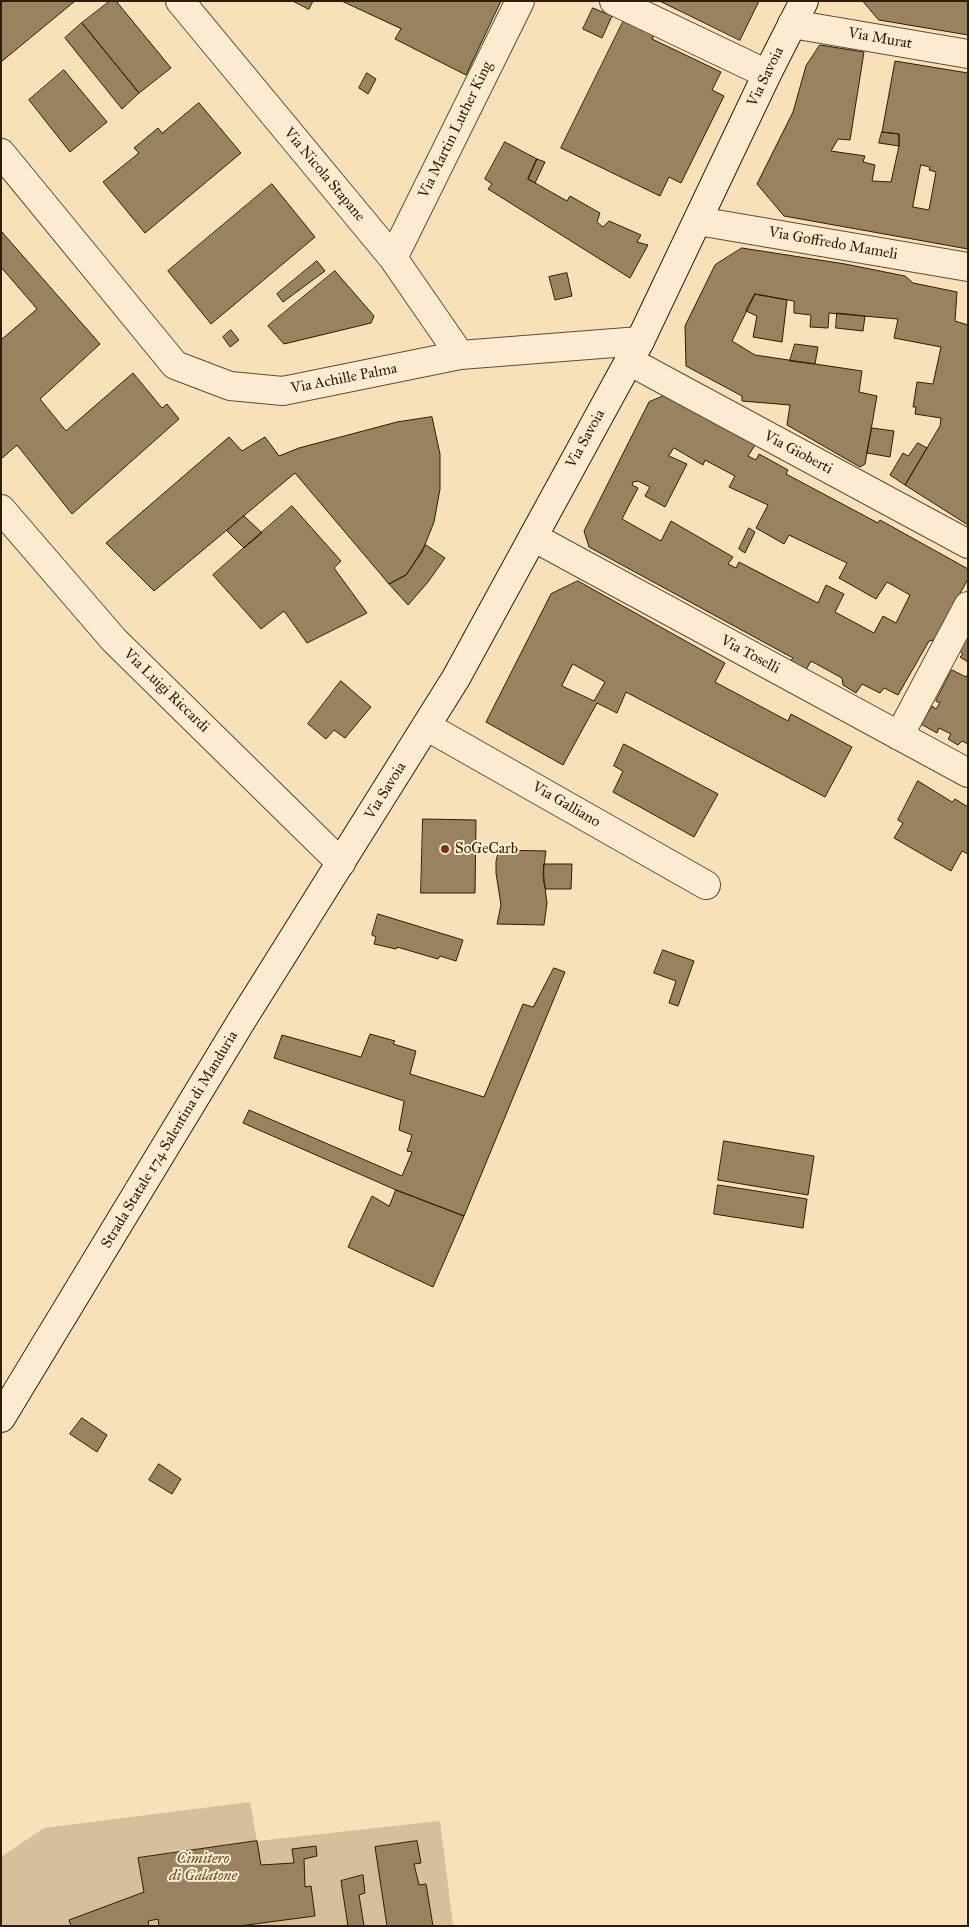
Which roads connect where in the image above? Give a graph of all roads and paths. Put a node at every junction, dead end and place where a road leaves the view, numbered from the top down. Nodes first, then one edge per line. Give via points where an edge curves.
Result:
1 (180, 1) edge
2 (520, 1) edge
3 (614, 1) edge
4 (798, 12) edge
5 (968, 54) edge
6 (767, 74) junction
7 (1, 153) edge
8 (698, 221) junction
9 (393, 258) junction
10 (968, 267) edge
11 (634, 351) junction
12 (460, 355) junction
13 (1, 509) edge
14 (533, 537) junction
15 (968, 544) edge
16 (968, 606) edge
17 (426, 726) junction
18 (899, 736) junction
19 (968, 773) edge
20 (341, 863) junction
21 (706, 885) dead end
22 (1, 1418) edge

1 - 9 street, Via Nicola Stapane
2 - 9 street, Via Martin Luther King
3 - 6 street
4 - 5 street, Via Murat
4 - 6 street, Via Savoia
6 - 8 street, Via Savoia
7 - 12 street, Via Achille Palma via 176,365 230,386 283,390
8 - 10 street, Via Goffredo Mameli
8 - 11 street, Via Savoia
9 - 12 street, Via Nicola Stapane
11 - 12 street, Via Achille Palma
11 - 14 street, Via Savoia
11 - 15 street, Via Gioberti
13 - 20 street, Via Luigi Riccardi via 114,640
14 - 17 street, Via Savoia
14 - 18 street, Via Toselli
16 - 18 street
17 - 20 street, Via Savoia
17 - 21 street, Via Galliano
18 - 19 street, Via Toselli
20 - 22 street, Strada Statale 174 Salentina di Manduria

